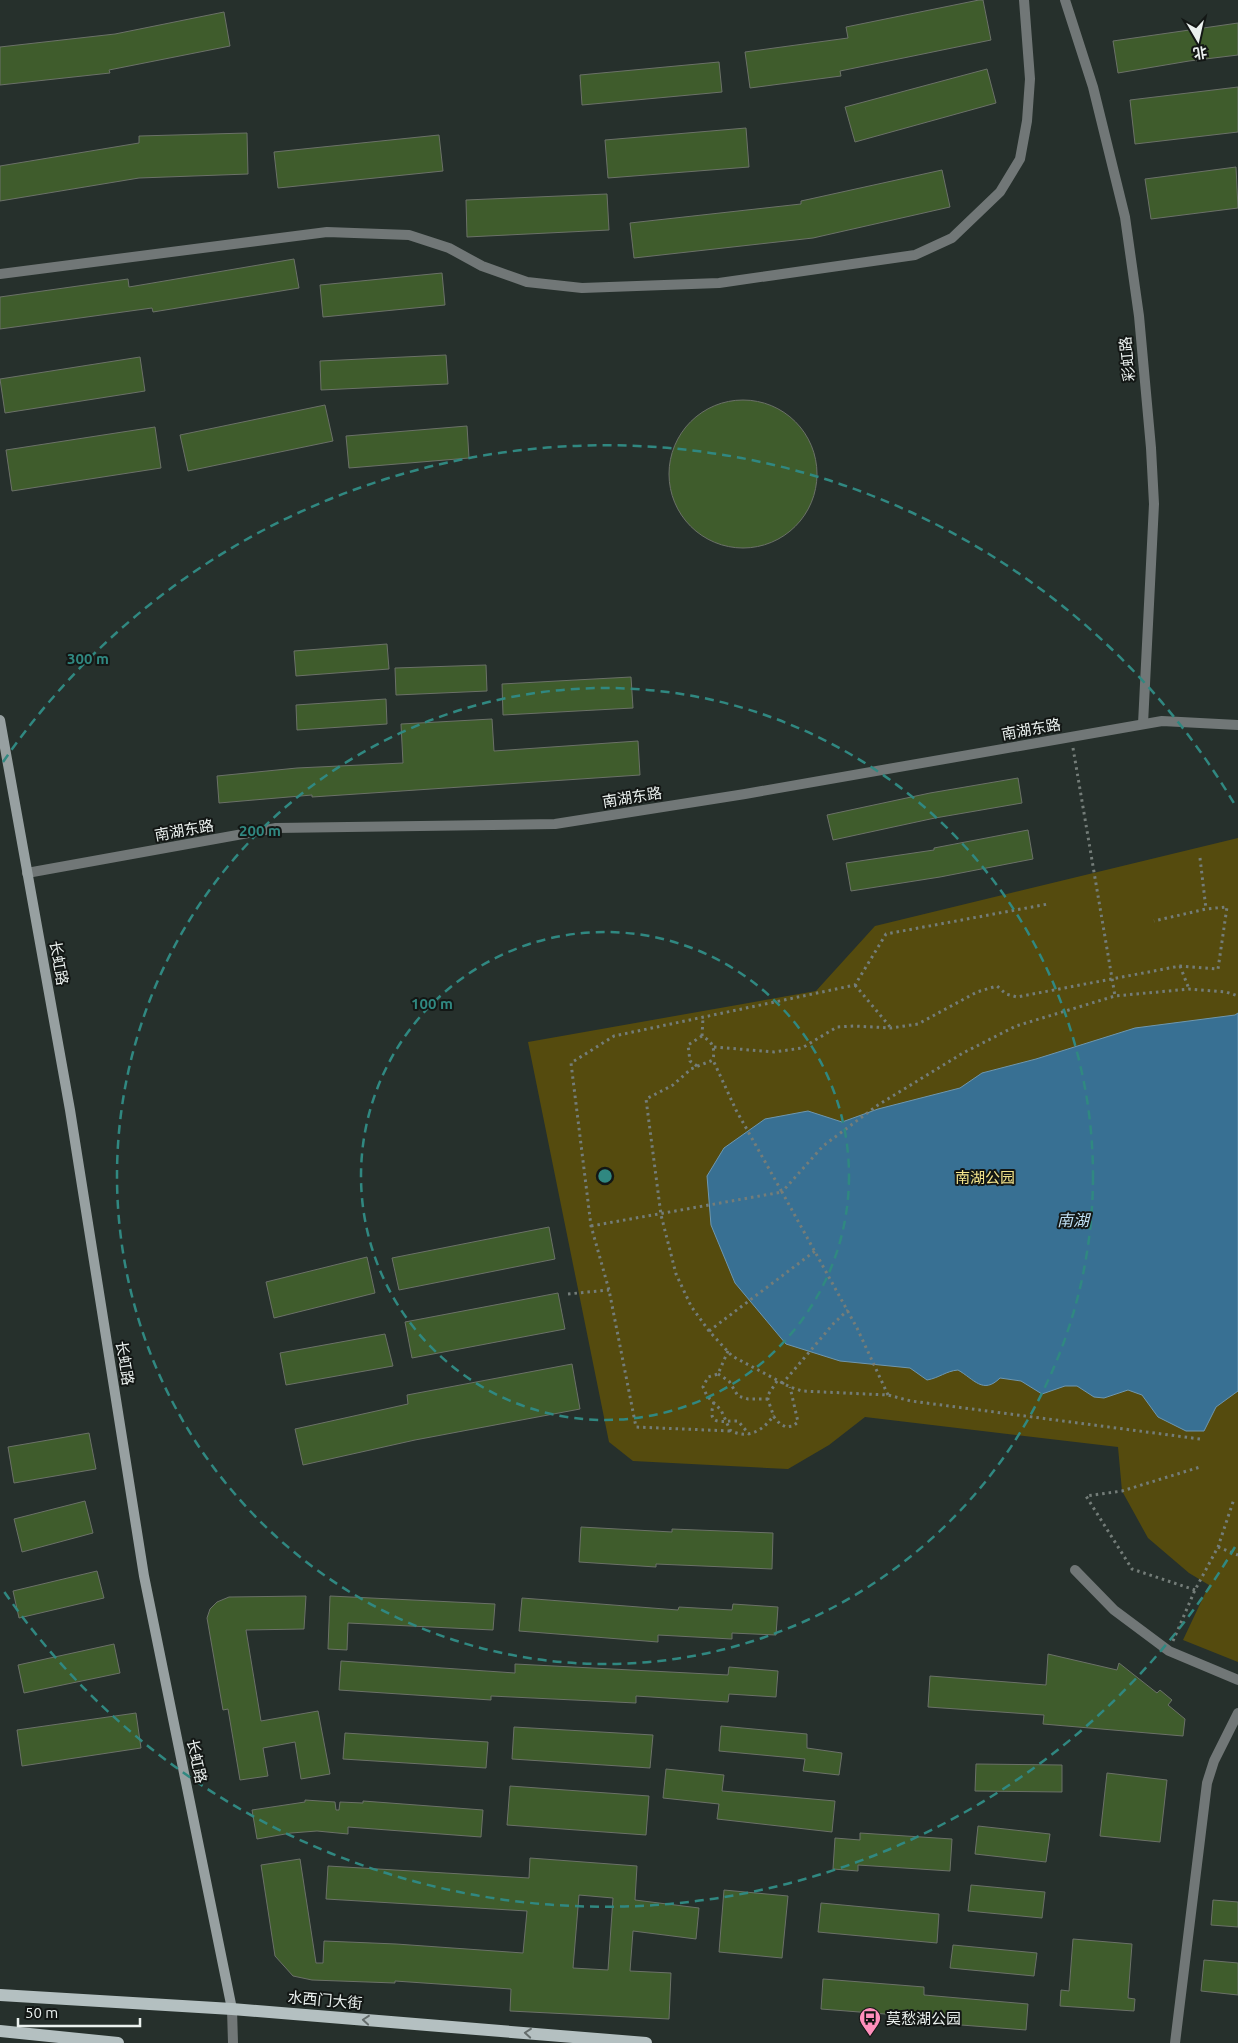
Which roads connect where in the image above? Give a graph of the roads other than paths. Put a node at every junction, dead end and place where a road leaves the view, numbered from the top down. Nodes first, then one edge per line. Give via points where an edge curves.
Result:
1 (1024, 0) edge
2 (1065, 0) edge
3 (0, 274) edge
4 (0, 720) edge
5 (1143, 724) junction
6 (1238, 725) edge
7 (28, 873) junction
8 (1075, 1570) dead end
9 (1238, 1680) edge
10 (1238, 1712) edge
11 (0, 1995) edge
12 (232, 2009) junction
13 (0, 2031) edge
14 (118, 2043) edge
15 (233, 2043) edge
16 (646, 2043) edge
17 (1175, 2043) edge

1 - 3 street via 1030,79 1028,121 1020,159 1000,192 952,238 915,255 719,283 582,288 527,282 482,266 449,248 409,235 328,232
2 - 5 street, 彩虹路 via 1093,86 1125,217 1138,316 1154,504
4 - 7 main road, 长虹路
5 - 6 street, 南湖东路 via 1162,721
5 - 7 street, 南湖东路 via 555,824 276,828
7 - 12 main road, 长虹路 via 72,1120 144,1576
8 - 9 street via 1114,1610 1169,1650
10 - 17 street via 1206,1783
11 - 12 main road, 水西门大街
12 - 15 street
16 -> 12 main road, 水西门大街
13 - 14 main road

